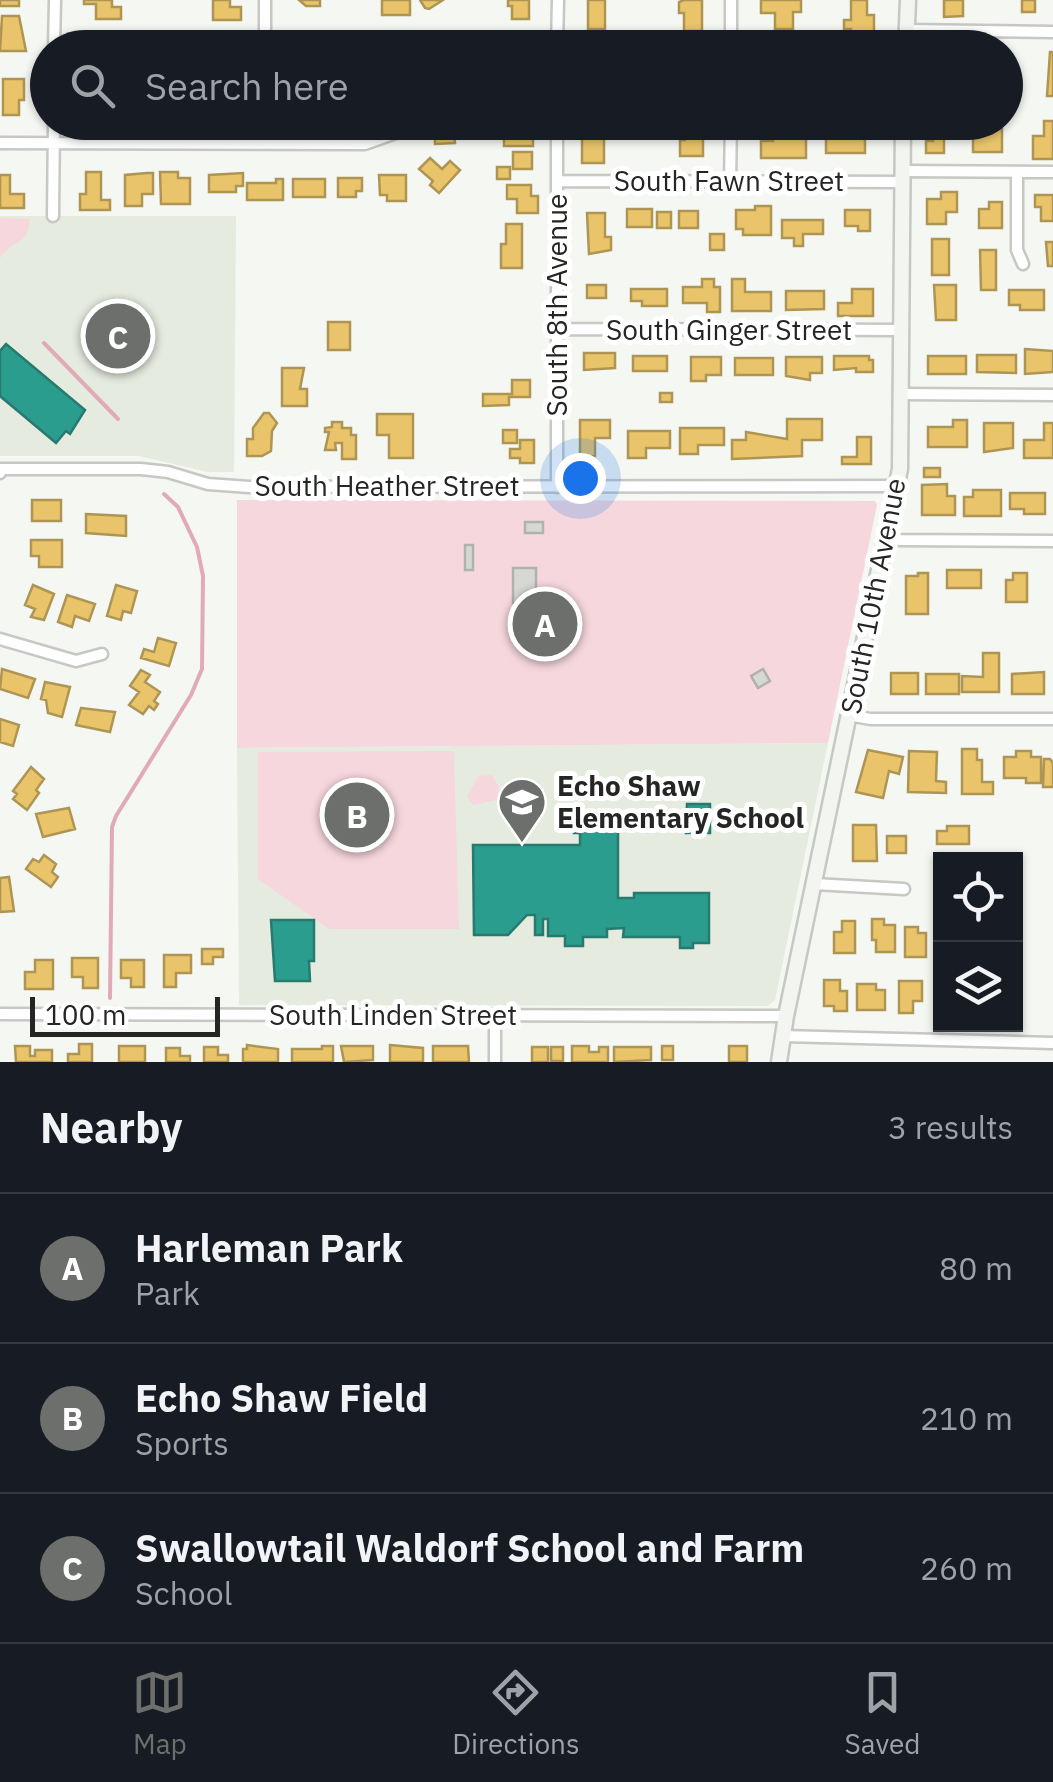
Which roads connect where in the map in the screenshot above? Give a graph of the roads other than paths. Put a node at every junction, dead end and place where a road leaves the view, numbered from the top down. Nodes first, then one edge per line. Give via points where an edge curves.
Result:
1 (54, 0) edge
2 (266, 0) edge
3 (558, 0) edge
4 (731, 0) edge
5 (908, 0) edge
6 (54, 30) edge
7 (266, 30) edge
8 (558, 30) edge
9 (731, 30) edge
10 (906, 30) edge
11 (1023, 32) edge
12 (1053, 32) edge
13 (270, 140) edge
14 (376, 140) edge
15 (557, 140) edge
16 (730, 140) edge
17 (902, 140) edge
18 (0, 142) edge
19 (54, 143) junction
20 (270, 143) junction
21 (1017, 172) junction
22 (1053, 172) edge
23 (901, 176) junction
24 (557, 180) junction
25 (730, 182) junction
26 (52, 216) dead end
27 (1023, 264) dead end
28 (557, 329) junction
29 (901, 330) junction
30 (900, 394) junction
31 (1053, 395) edge
32 (0, 471) edge
33 (897, 486) junction
34 (556, 487) junction
35 (886, 537) junction
36 (1053, 540) edge
37 (0, 639) edge
38 (102, 654) dead end
39 (850, 715) junction
40 (1053, 719) edge
41 (814, 884) junction
42 (904, 889) dead end
43 (0, 1014) edge
44 (495, 1014) junction
45 (786, 1016) junction
46 (782, 1036) junction
47 (1053, 1043) edge
48 (495, 1062) edge
49 (779, 1062) edge

1 - 6 street
2 - 7 street
3 - 8 street
4 - 9 street
5 - 10 main road
11 - 12 street
13 - 20 street
14 - 20 street
15 - 24 street, South 8th Avenue
16 - 25 street
17 - 23 main road, South 10th Avenue
18 - 19 street
19 - 20 street
19 - 26 street
21 - 22 street, South Fawn Street
21 - 23 street, South Fawn Street
21 - 27 street via 1016,234
23 - 25 street, South Fawn Street
23 - 29 main road, South 10th Avenue
24 - 25 street, South Fawn Street
24 - 28 street, South 8th Avenue
28 - 29 street, South Ginger Street
28 - 34 street, South 8th Avenue
29 - 30 main road, South 10th Avenue
30 - 31 street
30 - 33 main road, South 10th Avenue
32 - 34 street, South Heather Street via 141,469 249,486
33 - 34 street, South Heather Street
33 - 35 main road, South 10th Avenue
35 - 36 street
35 - 39 main road, South 10th Avenue
37 - 38 street via 76,661
39 - 40 street
39 - 41 main road, South 10th Avenue
41 - 42 street
41 - 45 main road, South 10th Avenue
43 - 44 street, South Linden Street
44 - 45 street, South Linden Street
44 - 48 street
45 - 46 main road, South 10th Avenue
46 - 47 street
46 - 49 main road, South 10th Avenue

